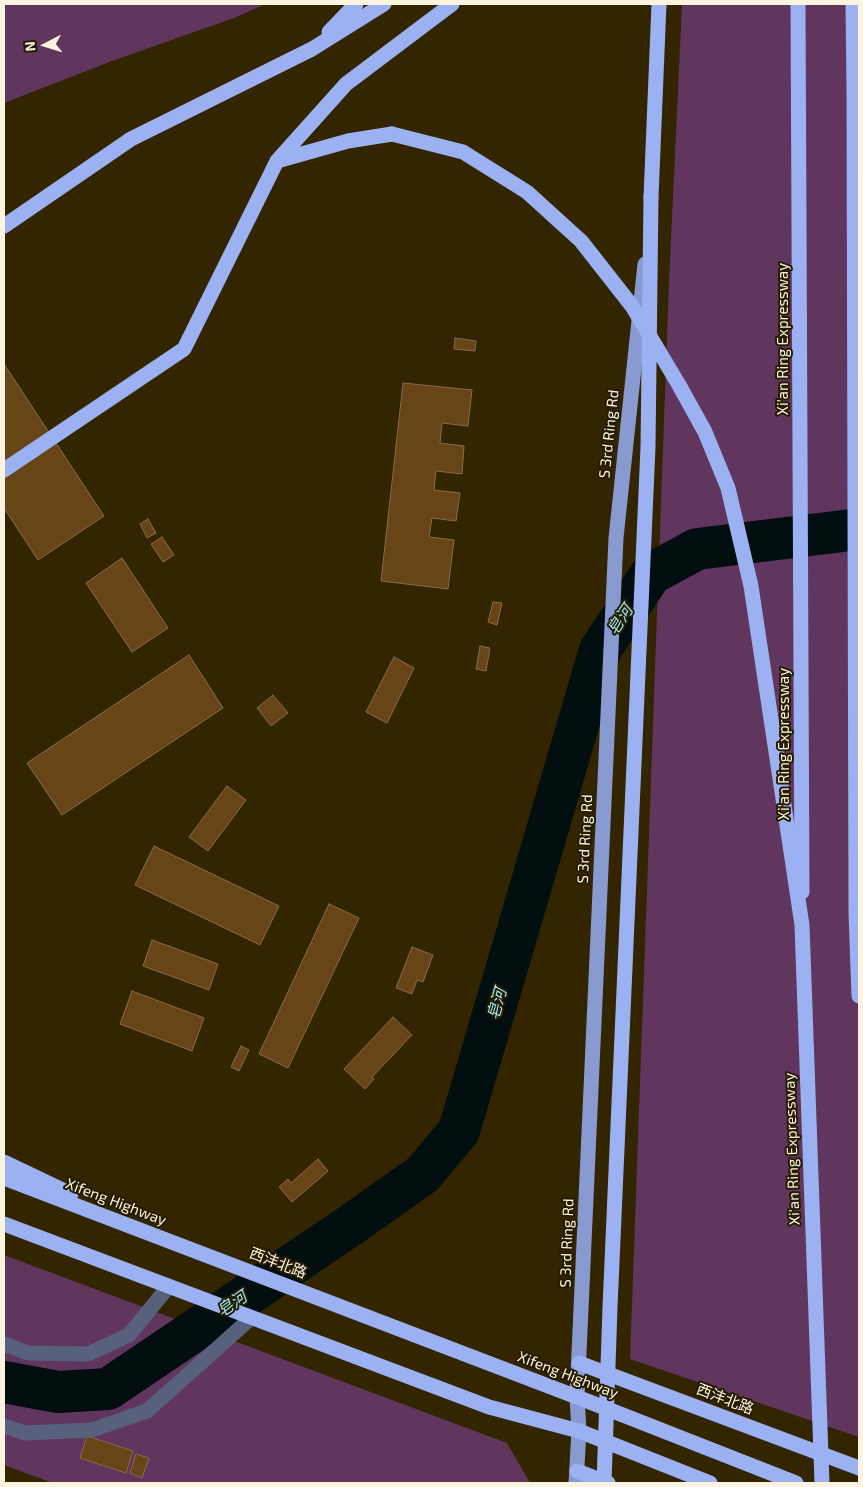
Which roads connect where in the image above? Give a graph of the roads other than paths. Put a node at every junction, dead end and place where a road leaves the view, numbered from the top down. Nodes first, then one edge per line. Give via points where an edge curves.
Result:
1 (356, 4) edge
2 (384, 4) edge
3 (452, 4) edge
4 (659, 4) edge
5 (798, 4) edge
6 (852, 4) edge
7 (859, 10) edge
8 (312, 49) junction
9 (854, 91) junction
10 (277, 161) junction
11 (651, 197) junction
12 (4, 226) edge
13 (7, 468) edge
14 (802, 925) junction
15 (859, 996) edge
16 (4, 1162) edge
17 (4, 1178) edge
18 (4, 1224) edge
19 (162, 1239) junction
20 (216, 1258) joint
21 (168, 1287) junction
22 (327, 1300) joint
23 (250, 1318) junction
24 (4, 1344) edge
25 (579, 1363) junction
26 (577, 1397) junction
27 (4, 1426) edge
28 (579, 1431) junction
29 (859, 1468) edge
30 (577, 1477) edge
31 (604, 1483) edge
32 (608, 1483) edge
33 (710, 1483) edge
34 (796, 1483) edge
35 (822, 1483) edge

1 - 8 highway
2 - 8 highway
3 - 10 highway via 346,84
4 - 11 highway, S 3rd Ring Rd
5 - 14 highway, Xi'an Ring Expressway, bridge
6 - 9 highway
7 - 9 highway
8 - 12 highway via 131,139
9 - 15 highway
10 - 13 highway via 184,349
10 - 14 highway, bridge via 348,141 392,134 463,152 528,192 581,241 632,306 705,432 728,488 751,586
11 - 25 main road, S 3rd Ring Rd via 616,538
11 - 31 highway, S 3rd Ring Rd, bridge via 648,447
14 - 35 highway, Xi'an Ring Expressway, bridge
16 - 19 highway
17 - 19 highway, Xifeng Highway
18 - 21 highway
19 - 20 highway, Xifeng Highway
20 - 22 highway, 西沣北路
21 - 23 highway
21 - 24 lane via 128,1335 88,1354 28,1352
22 - 26 highway, Xifeng Highway
23 - 27 lane via 146,1411 92,1430 25,1433
23 - 28 highway via 489,1407
25 - 26 main road, S 3rd Ring Rd
25 - 29 highway, 西沣北路
26 - 28 main road, S 3rd Ring Rd
26 - 34 highway, Xifeng Highway
28 - 30 main road, S 3rd Ring Rd
28 - 33 highway
30 - 32 highway

